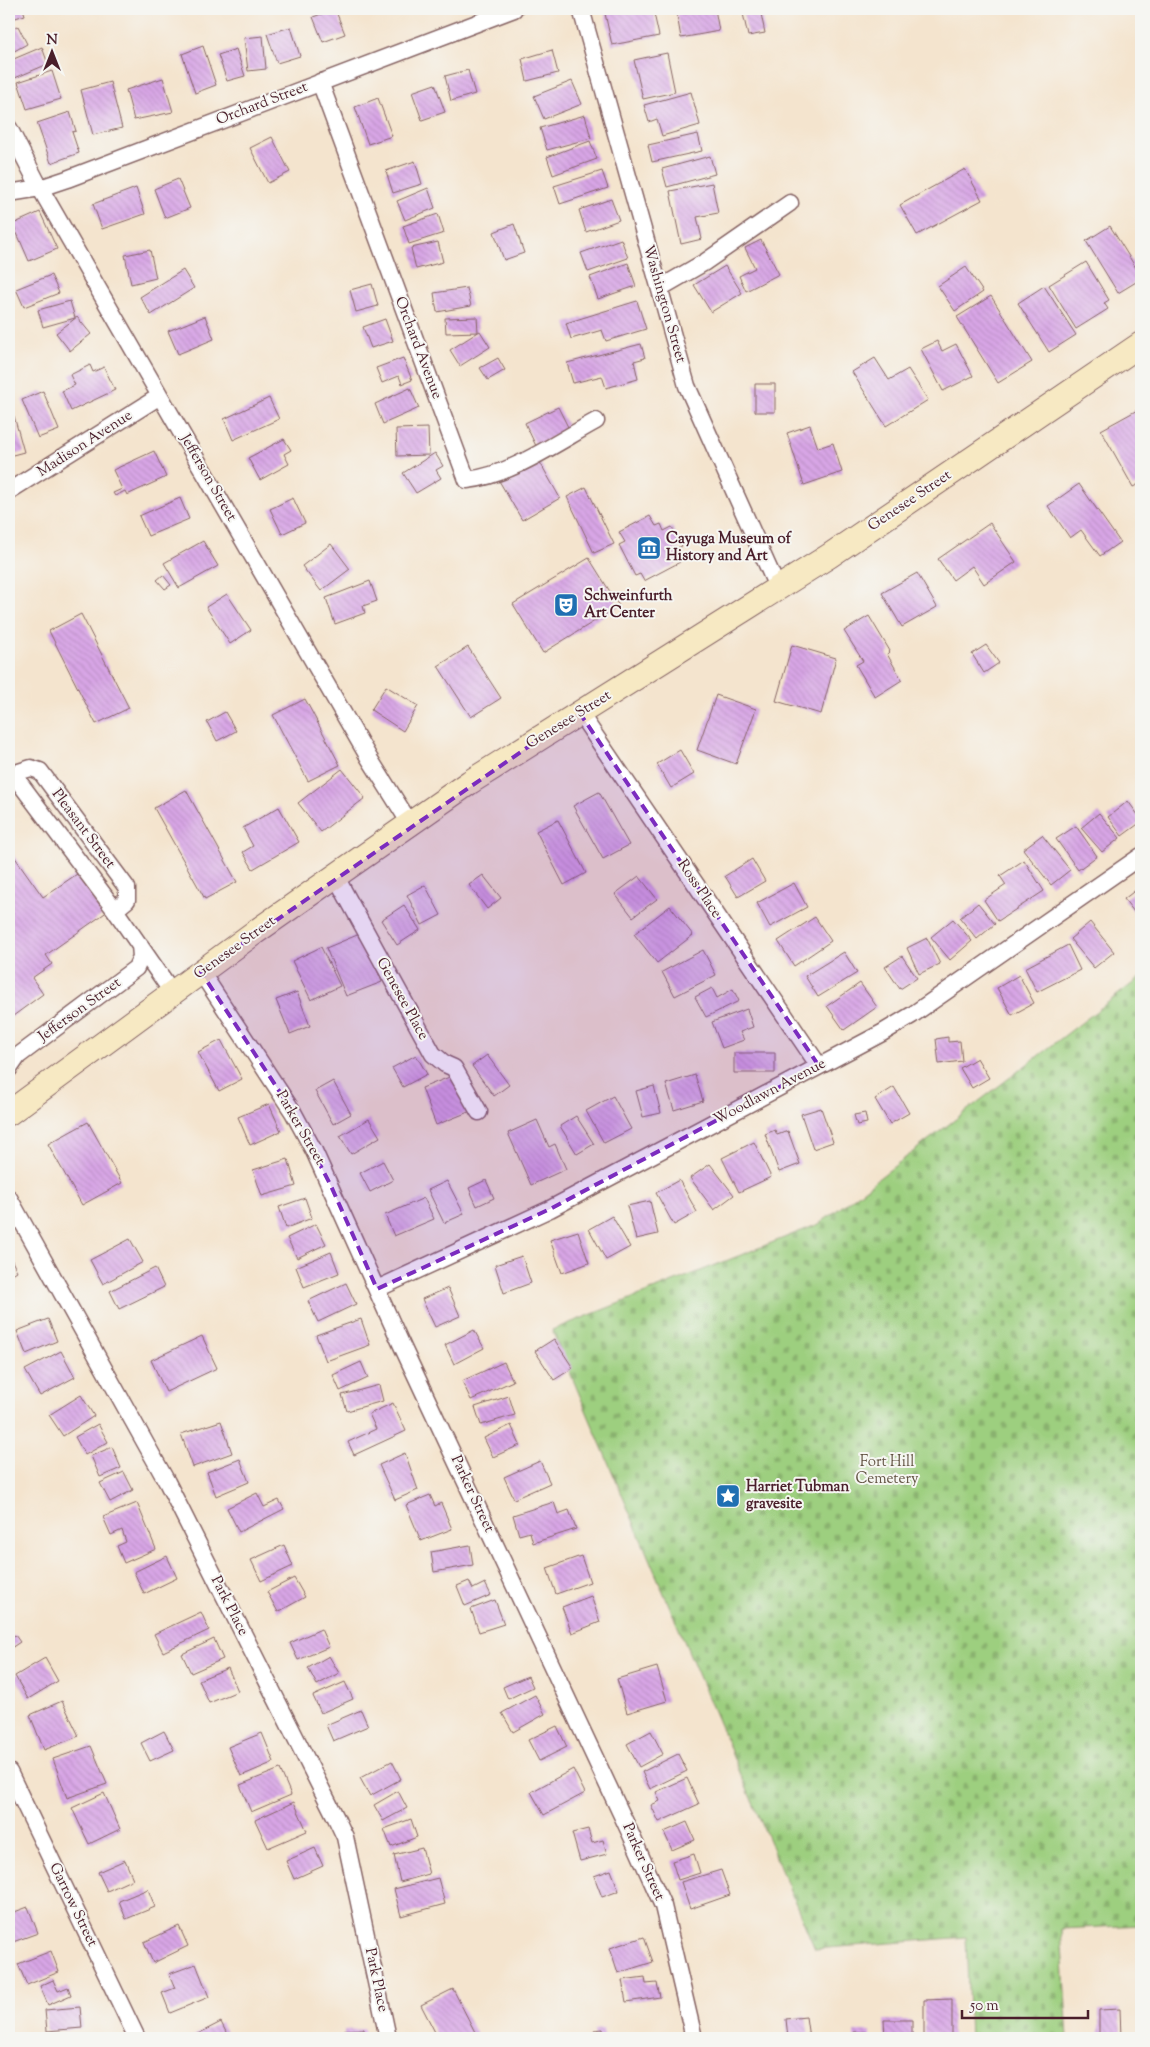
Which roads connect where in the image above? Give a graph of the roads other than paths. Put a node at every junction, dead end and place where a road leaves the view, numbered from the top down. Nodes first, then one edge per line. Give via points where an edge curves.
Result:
1 (514, 9) edge
2 (581, 9) edge
3 (320, 82) junction
4 (9, 128) edge
5 (40, 188) junction
6 (9, 193) edge
7 (790, 203) dead end
8 (660, 288) junction
9 (1141, 344) edge
10 (160, 396) junction
11 (596, 421) dead end
12 (9, 492) edge
13 (778, 589) junction
14 (580, 712) junction
15 (11, 774) edge
16 (411, 824) junction
17 (1141, 856) edge
18 (336, 877) junction
19 (115, 910) junction
20 (140, 945) junction
21 (201, 972) junction
22 (172, 992) junction
23 (819, 1066) junction
24 (9, 1069) edge
25 (479, 1112) dead end
26 (9, 1113) edge
27 (9, 1198) edge
28 (377, 1289) junction
29 (9, 1772) edge
30 (137, 2038) edge
31 (388, 2038) edge
32 (694, 2038) edge

1 - 3 street, Orchard Street
2 - 8 street, Washington Street
3 - 5 street, Orchard Street
3 - 11 street, Orchard Avenue via 467,480 484,478
4 - 5 street, Jefferson Street
5 - 6 street, Orchard Street
5 - 10 street, Jefferson Street
7 - 8 street via 705,262
8 - 13 street, Washington Street via 687,386
9 - 13 main road, Genesee Street
10 - 12 street, Madison Avenue
10 - 16 street, Jefferson Street via 369,758
13 - 14 main road, Genesee Street
14 - 16 main road, Genesee Street
14 - 23 street, Ross Place
15 - 19 street, Pleasant Street
15 - 19 street, Pleasant Street via 36,768 46,779 127,888 127,900
16 - 18 main road, Genesee Street
17 - 23 street, Woodlawn Avenue via 912,1015
18 - 21 main road, Genesee Street
18 - 25 street, Genesee Place via 433,1054 454,1068
19 - 20 street, Pleasant Street
20 - 22 street, Pleasant Street
20 - 24 street, Jefferson Street via 141,957 136,968 18,1056
21 - 22 main road, Genesee Street
21 - 28 street, Parker Street via 293,1112
22 - 26 main road, Genesee Street
23 - 28 street, Woodlawn Avenue via 550,1209
27 - 31 street, Park Place via 167,1482 345,1837
28 - 32 street, Parker Street via 663,1906
29 - 30 street, Garrow Street

